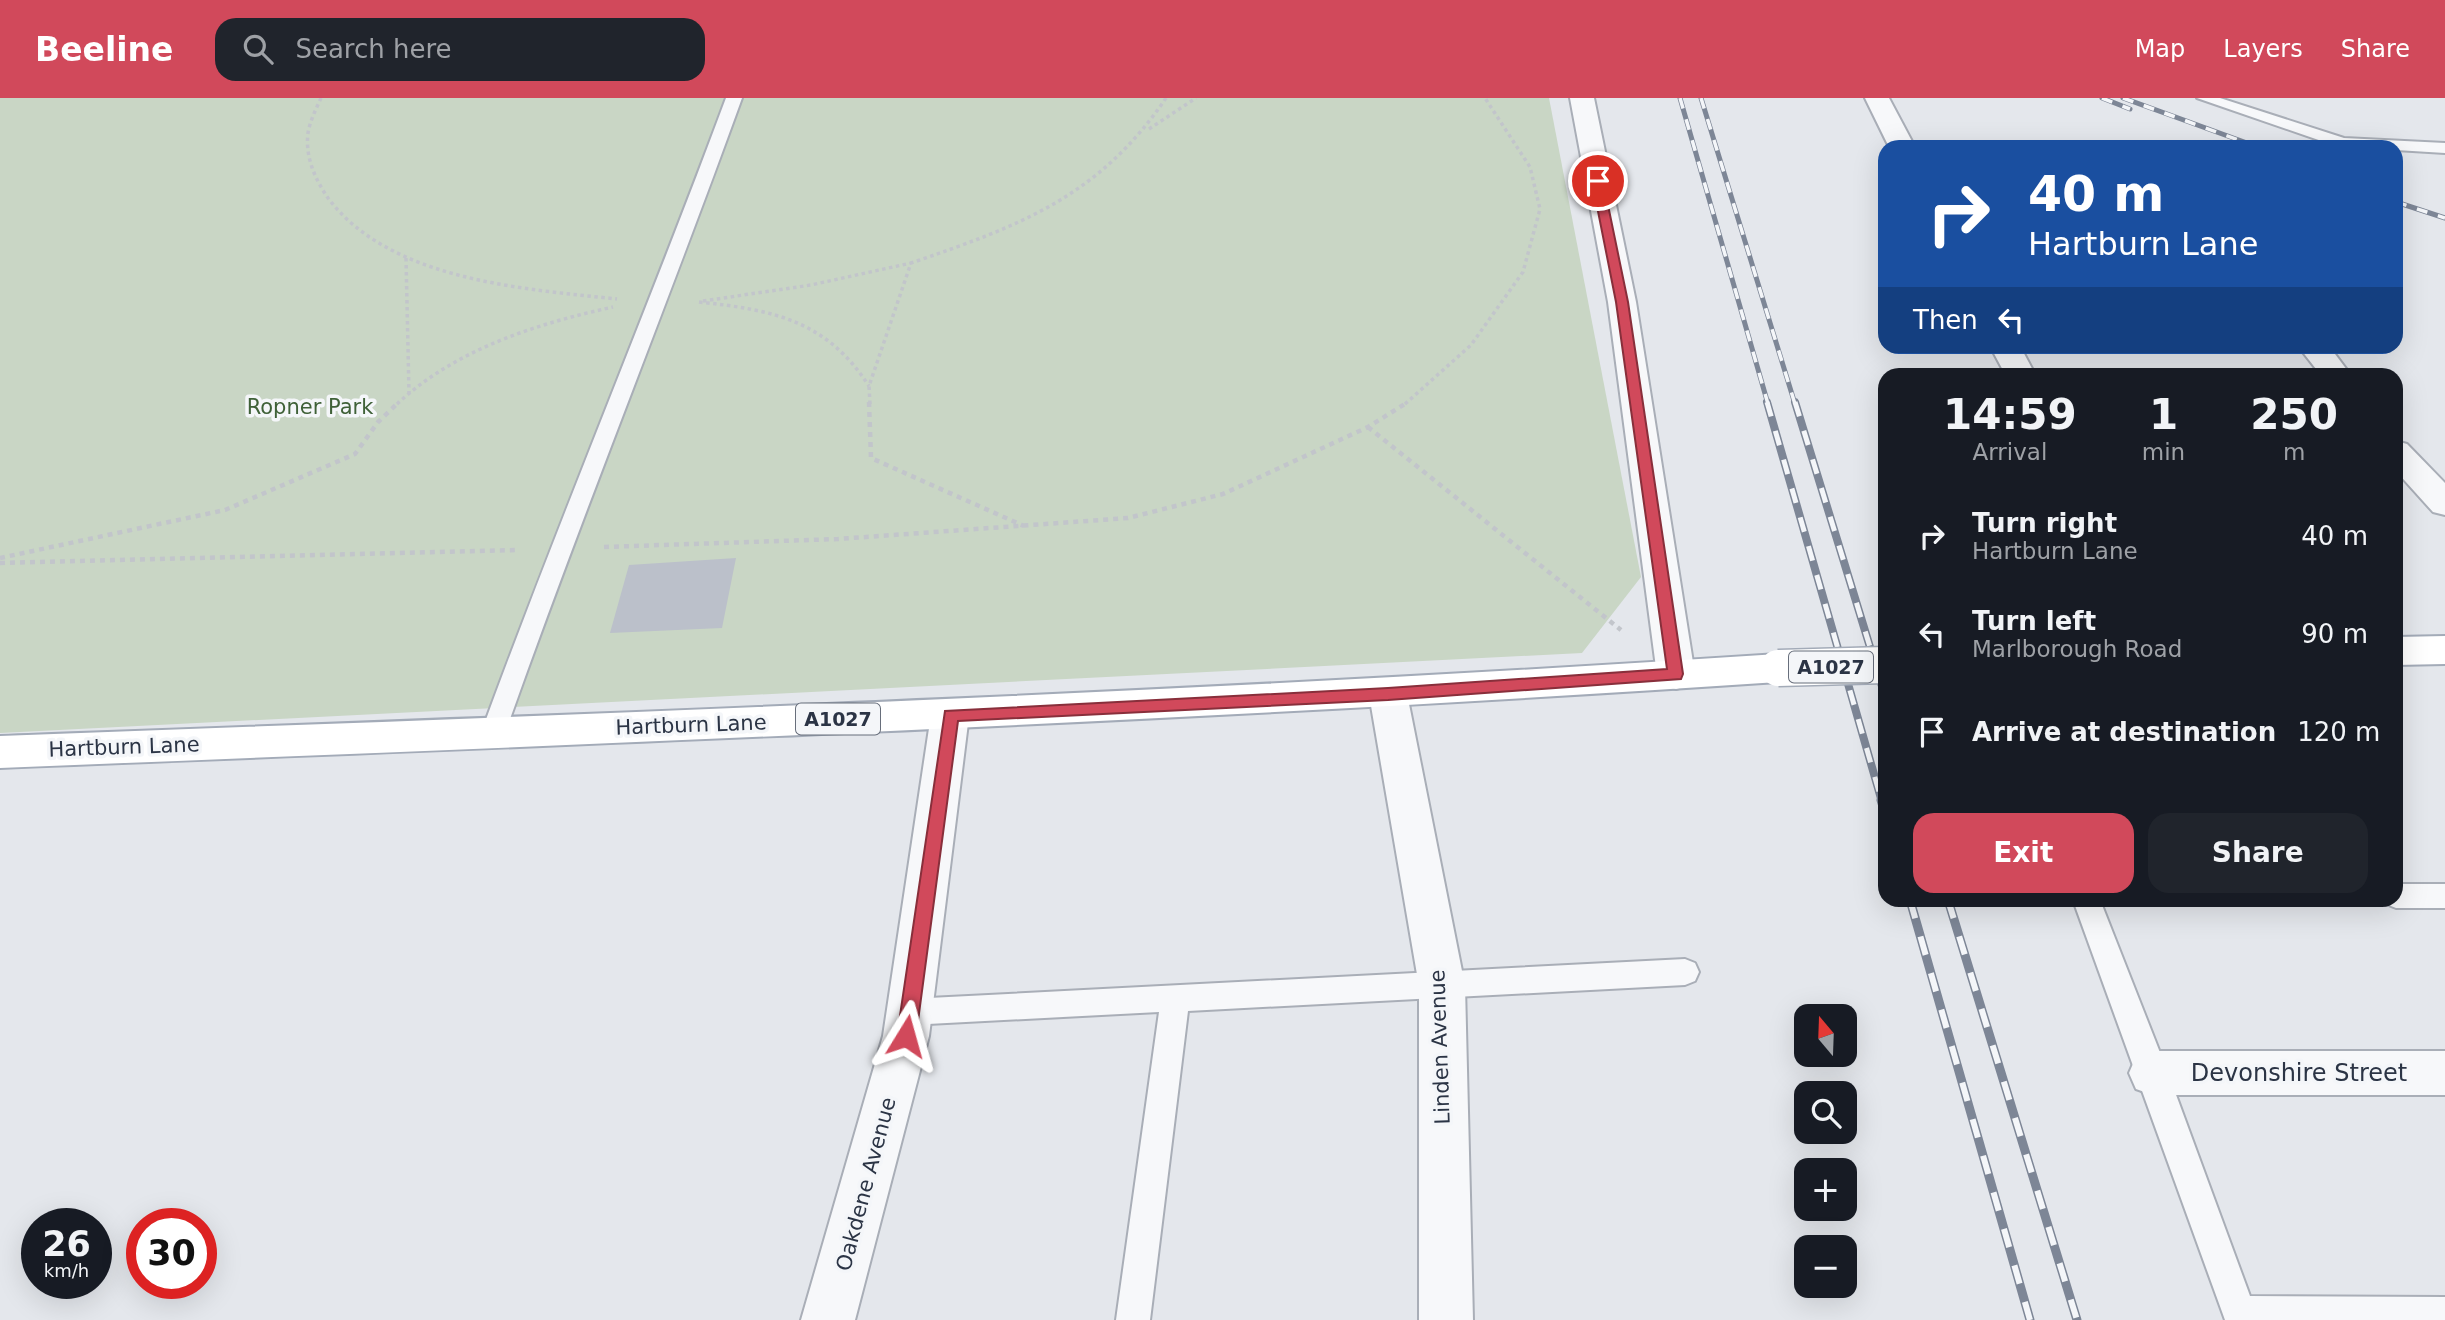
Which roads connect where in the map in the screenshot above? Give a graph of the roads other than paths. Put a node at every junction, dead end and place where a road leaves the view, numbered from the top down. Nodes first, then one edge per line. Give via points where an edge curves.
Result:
1 (734, 98) edge
2 (1582, 98) edge
3 (1877, 98) edge
4 (2206, 98) edge
5 (1898, 140) edge
6 (2330, 140) edge
7 (2403, 146) edge
8 (2445, 148) edge
9 (2319, 354) edge
10 (2330, 368) edge
11 (2403, 459) edge
12 (2445, 504) edge
13 (2445, 650) edge
14 (2403, 651) edge
15 (1878, 665) edge
16 (1675, 674) junction
17 (1388, 694) junction
18 (950, 715) junction
19 (493, 733) junction
20 (0, 752) edge
21 (2403, 896) edge
22 (2445, 896) edge
23 (2089, 907) edge
24 (1685, 971) dead end
25 (1442, 986) junction
26 (1175, 999) junction
27 (909, 1013) junction
28 (2153, 1073) junction
29 (2445, 1073) edge
30 (2445, 1314) edge
31 (828, 1320) edge
32 (1133, 1320) edge
33 (1446, 1320) edge

1 - 19 lane via 659,303 559,549
2 - 16 street via 1622,302
3 - 5 street
4 - 6 lane
7 - 8 lane
9 - 10 street
11 - 12 street
13 - 14 main road
15 - 16 main road, Hartburn Lane / A1027, bridge
16 - 17 main road, Hartburn Lane / A1027
17 - 18 main road, Hartburn Lane / A1027
17 - 25 street, Linden Avenue
18 - 19 main road, Hartburn Lane / A1027
18 - 27 street, Oakdene Avenue
19 - 20 main road, Hartburn Lane / A1027
21 - 22 lane
23 - 28 lane
24 - 25 lane
25 - 26 lane
25 - 33 street, Linden Avenue
26 - 27 lane
26 - 32 lane
27 - 31 street, Oakdene Avenue
28 - 29 street, Devonshire Street
28 - 30 lane via 2239,1313

